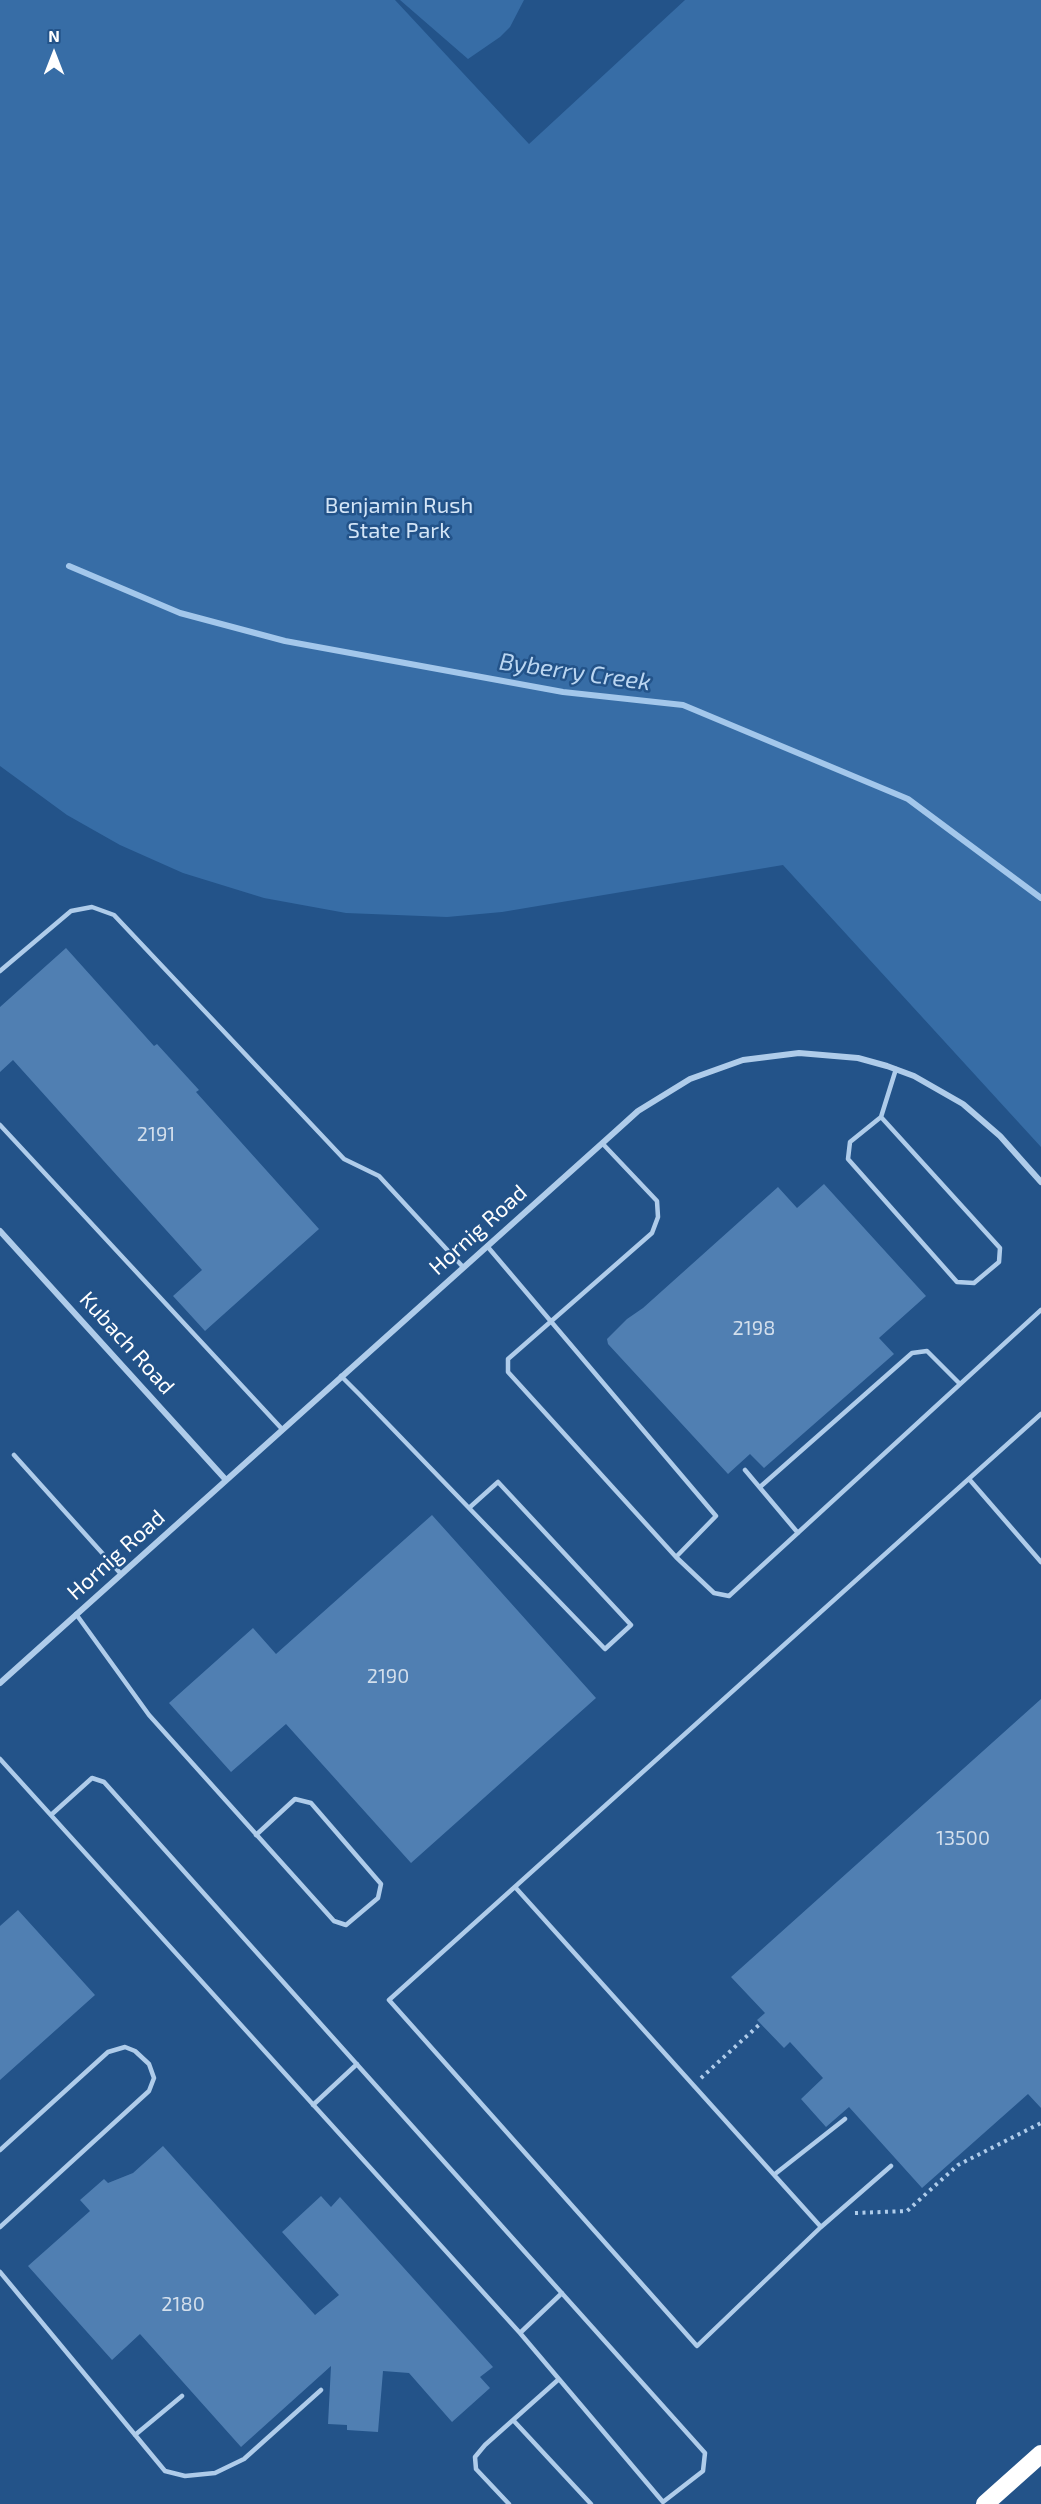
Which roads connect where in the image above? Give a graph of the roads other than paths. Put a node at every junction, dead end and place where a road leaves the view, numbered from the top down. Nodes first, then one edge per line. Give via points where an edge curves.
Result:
1 (0, 971) edge
2 (896, 1069) junction
3 (881, 1117) junction
4 (0, 1125) edge
5 (602, 1143) junction
6 (1041, 1182) edge
7 (0, 1230) edge
8 (487, 1246) junction
9 (463, 1267) junction
10 (1041, 1310) edge
11 (552, 1322) junction
12 (341, 1376) junction
13 (960, 1384) junction
14 (1041, 1414) edge
15 (282, 1429) junction
16 (14, 1455) dead end
17 (745, 1470) dead end
18 (969, 1479) junction
19 (226, 1480) junction
20 (760, 1487) junction
21 (469, 1508) junction
22 (798, 1533) junction
23 (676, 1557) junction
24 (1041, 1562) edge
25 (121, 1574) junction
26 (76, 1614) junction
27 (0, 1683) edge
28 (0, 1759) edge
29 (51, 1815) junction
30 (256, 1835) junction
31 (515, 1887) junction
32 (357, 2064) junction
33 (313, 2105) junction
34 (845, 2119) dead end
35 (0, 2150) edge
36 (891, 2166) dead end
37 (775, 2174) junction
38 (1, 2224) edge
39 (821, 2227) junction
40 (0, 2272) edge
41 (562, 2293) junction
42 (520, 2333) junction
43 (559, 2379) junction
44 (321, 2390) dead end
45 (182, 2396) dead end
46 (513, 2420) junction
47 (135, 2435) junction
48 (1041, 2454) edge
49 (661, 2503) edge
50 (509, 2504) edge
51 (591, 2504) edge
52 (985, 2504) edge

1 - 9 lane via 71,911 92,907 114,915 344,1159 379,1176
2 - 3 lane
2 - 5 street, Hornig Road via 829,1054 799,1053 743,1060 690,1079 664,1094
2 - 6 street, Hornig Road via 963,1104
3 - 3 lane via 1000,1248 999,1262 974,1283 957,1282 848,1159 850,1142
4 - 15 lane
5 - 8 street, Hornig Road
5 - 11 lane via 657,1201 658,1217 652,1233
7 - 19 street, Kubach Road
8 - 9 street, Hornig Road
8 - 11 lane
9 - 12 street, Hornig Road
10 - 13 lane
11 - 23 lane via 716,1515
11 - 23 lane via 508,1359 507,1372
12 - 15 street, Hornig Road
12 - 21 lane
13 - 20 lane via 927,1351 912,1353
13 - 22 lane
14 - 18 lane
15 - 19 street, Hornig Road
16 - 25 lane
17 - 20 lane
18 - 24 lane
18 - 31 lane
19 - 25 street, Hornig Road
20 - 22 lane
21 - 21 lane via 605,1649 631,1624 498,1482
22 - 23 lane via 729,1596 714,1593
25 - 26 street, Hornig Road
26 - 27 street, Hornig Road
26 - 30 lane via 149,1715
28 - 29 lane
29 - 32 lane via 92,1778 105,1782
29 - 33 lane
30 - 30 lane via 334,1921 346,1925 378,1898 381,1884 311,1803 295,1799
31 - 37 lane
31 - 39 lane via 389,2001 697,2346
32 - 33 lane
32 - 41 lane
33 - 42 lane
34 - 37 lane
35 - 38 lane via 108,2052 125,2047 148,2064 154,2078 149,2091
36 - 39 lane
37 - 39 lane
40 - 47 lane
41 - 42 lane
41 - 49 lane via 705,2453 703,2471
42 - 43 lane
43 - 46 lane
43 - 49 lane
44 - 47 lane via 244,2459 215,2474 185,2476 165,2471
45 - 47 lane
46 - 50 lane via 475,2457 476,2469
46 - 51 lane
48 - 52 highway

